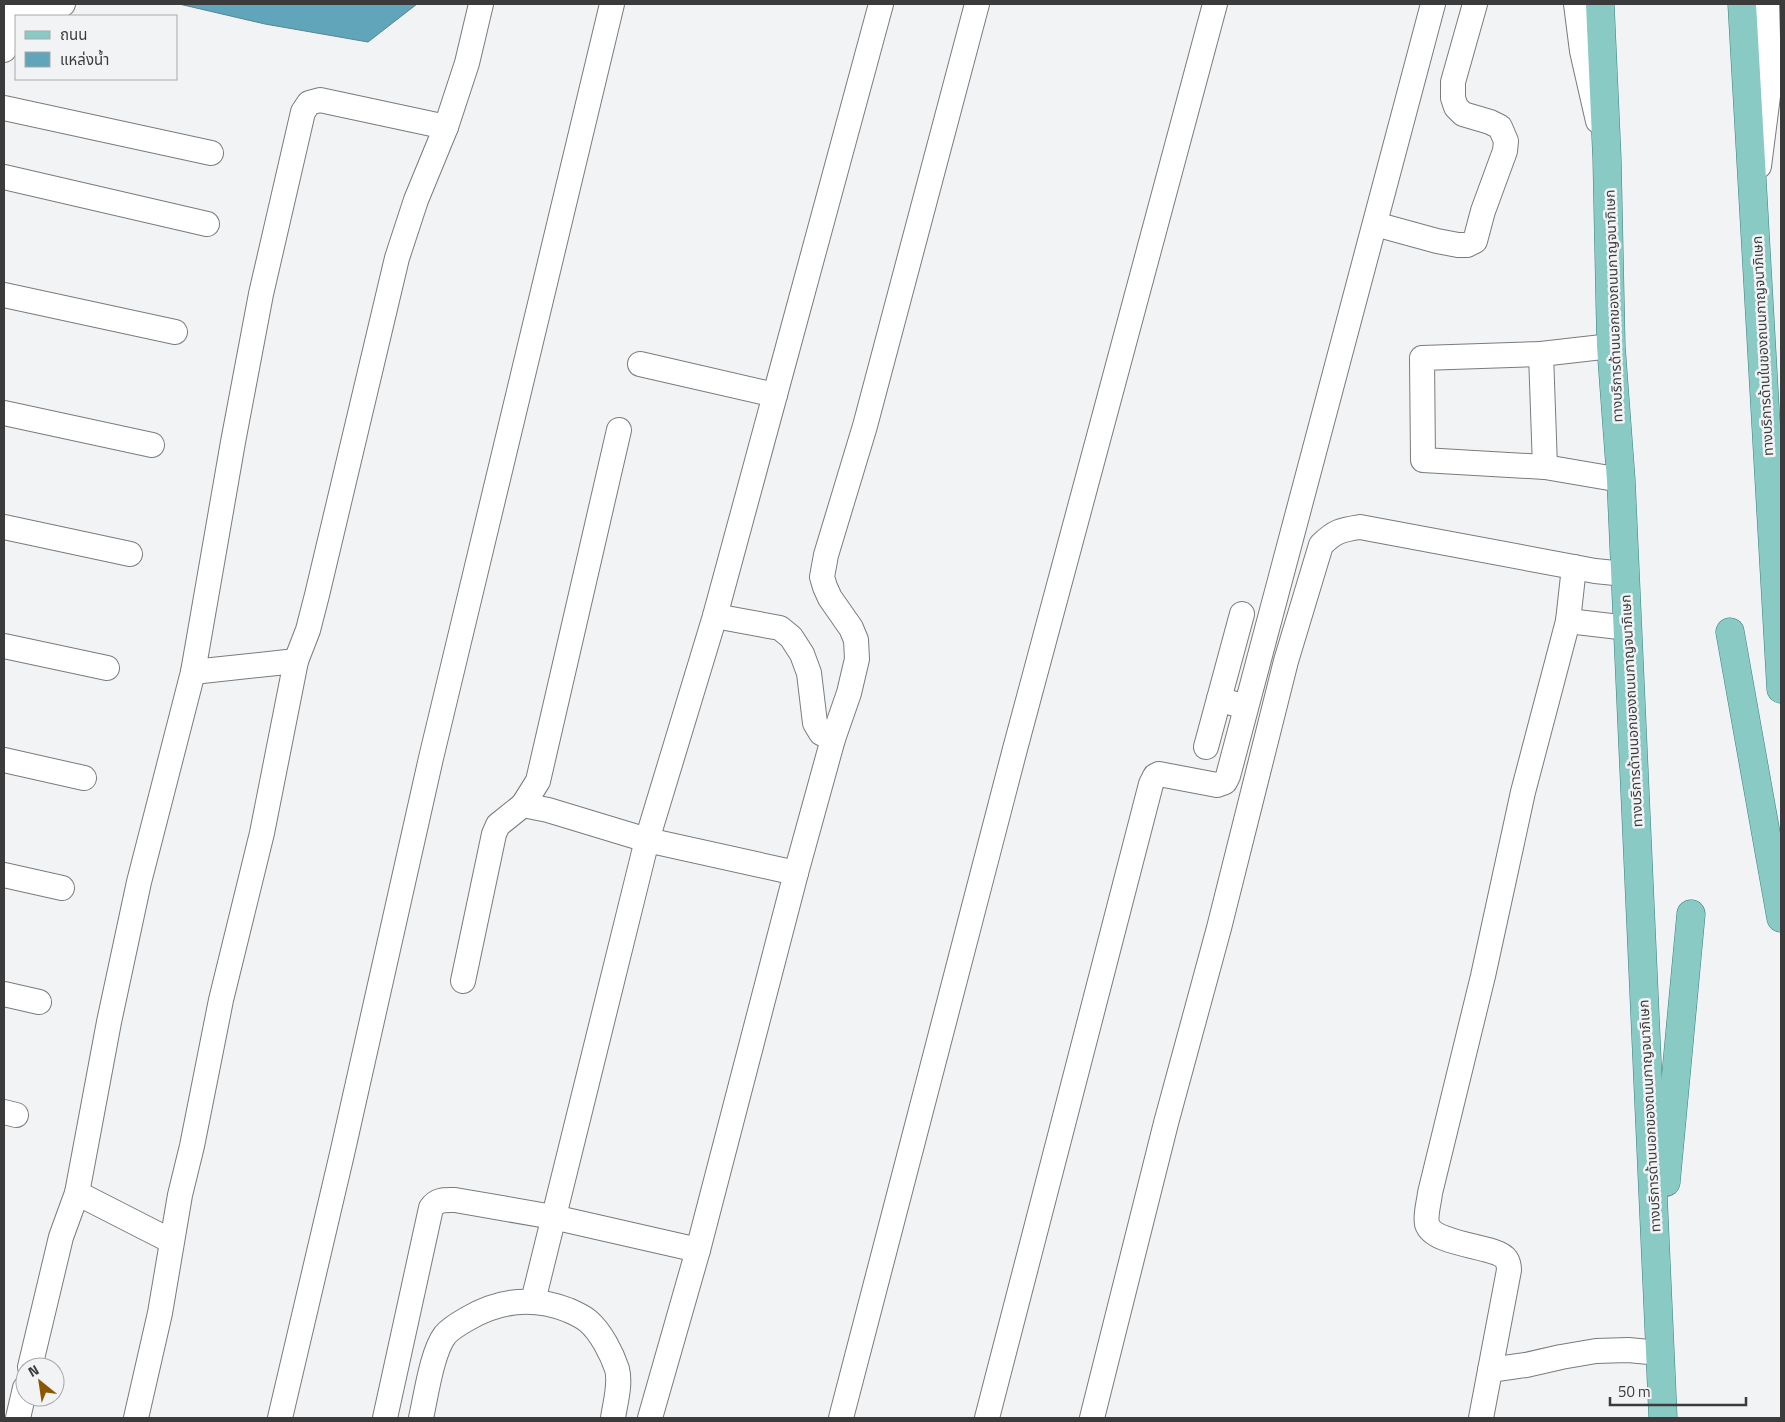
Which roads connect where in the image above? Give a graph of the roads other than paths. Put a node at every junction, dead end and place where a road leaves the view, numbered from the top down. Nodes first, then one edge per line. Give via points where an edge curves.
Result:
1 (63, 4) edge
2 (481, 4) edge
3 (612, 4) edge
4 (881, 4) edge
5 (977, 4) edge
6 (1215, 4) edge
7 (1433, 4) edge
8 (1476, 4) edge
9 (1576, 4) edge
10 (1600, 4) edge
11 (1742, 4) edge
12 (1767, 4) edge
13 (8, 10) edge
14 (4, 50) edge
15 (4, 108) edge
16 (446, 127) junction
17 (211, 153) dead end
18 (1607, 159) junction
19 (4, 177) edge
20 (1754, 204) junction
21 (207, 224) dead end
22 (1375, 224) junction
23 (4, 295) edge
24 (175, 332) dead end
25 (1611, 346) junction
26 (1541, 354) junction
27 (640, 364) dead end
28 (775, 396) junction
29 (4, 413) edge
30 (619, 430) dead end
31 (152, 445) dead end
32 (1545, 467) junction
33 (1621, 480) junction
34 (4, 526) edge
35 (130, 554) dead end
36 (1574, 568) junction
37 (1625, 574) junction
38 (1242, 614) dead end
39 (715, 616) junction
40 (1568, 621) junction
41 (1628, 628) junction
42 (1730, 632) dead end
43 (4, 646) edge
44 (296, 661) junction
45 (106, 668) dead end
46 (193, 672) junction
47 (1781, 689) edge
48 (1219, 699) junction
49 (1246, 707) junction
50 (833, 739) junction
51 (1206, 747) dead end
52 (4, 760) edge
53 (84, 778) dead end
54 (523, 805) junction
55 (647, 840) junction
56 (796, 874) junction
57 (4, 875) edge
58 (62, 888) dead end
59 (1690, 914) dead end
60 (1781, 918) edge
61 (463, 981) dead end
62 (4, 994) edge
63 (39, 1002) dead end
64 (77, 1193) junction
65 (553, 1217) junction
66 (171, 1242) junction
67 (698, 1250) junction
68 (1657, 1288) junction
69 (533, 1301) junction
70 (1660, 1353) junction
71 (32, 1357) edge
72 (1490, 1370) junction
73 (136, 1418) edge
74 (280, 1418) edge
75 (385, 1418) edge
76 (421, 1418) edge
77 (613, 1418) edge
78 (650, 1418) edge
79 (841, 1418) edge
80 (987, 1418) edge
81 (1092, 1418) edge
82 (1480, 1418) edge
83 (1663, 1418) edge

1 - 13 street via 42,12
2 - 16 street via 467,63
3 - 74 street via 430,758
4 - 28 street
5 - 50 street via 822,577 830,598 851,628 857,649 849,694
6 - 79 street via 1015,749
7 - 22 street
8 - 22 street via 1453,82 1453,98 1463,114 1500,127 1506,141 1475,241 1458,245
9 - 18 street via 1582,51
10 - 18 main road, ทางบริการด้านนอกของถนนกาญจนาภิเษก
11 - 20 main road, ทางบริการด้านในของถนนกาญจนาภิเษก
12 - 20 street via 1770,71
13 - 14 street
15 - 17 street
16 - 44 street via 416,200 397,258 317,595
16 - 46 street via 320,100 309,103 303,112 261,294
18 - 25 main road, ทางบริการด้านนอกของถนนกาญจนาภิเษก
19 - 21 street
20 - 47 main road, ทางบริการด้านในของถนนกาญจนาภิเษก
22 - 49 street
23 - 24 street
25 - 26 street
25 - 33 main road, ทางบริการด้านนอกของถนนกาญจนาภิเษก
26 - 32 street
26 - 32 street via 1422,358 1423,460
27 - 28 street
28 - 39 street
29 - 31 street
30 - 54 street via 538,781
32 - 33 street
33 - 37 main road, ทางบริการด้านนอกของถนนกาญจนาภิเษก
34 - 35 street
36 - 37 street
36 - 40 street
36 - 81 street via 1360,527 1332,534 1321,545 1286,661
37 - 41 main road, ทางบริการด้านนอกของถนนกาญจนาภิเษก
38 - 48 street
39 - 50 street via 780,628 791,637 802,654 808,673 815,723 821,733
39 - 55 street
40 - 41 street
40 - 72 street via 1523,792 1426,1217 1434,1233 1502,1255 1508,1264
41 - 68 main road, ทางบริการด้านนอกของถนนกาญจนาภิเษก
42 - 60 main road
43 - 45 street
44 - 46 street
44 - 66 street via 262,833 221,1000
46 - 64 street via 139,882 108,1022
48 - 49 street
48 - 51 street
49 - 80 street via 1225,782 1216,785 1159,774 1151,784
50 - 56 street
52 - 53 street
54 - 55 street
54 - 61 street via 498,825 494,834
55 - 56 street
55 - 65 street
56 - 67 street
57 - 58 street
59 - 68 main road
62 - 63 street
64 - 66 street
64 - 71 street via 61,1237
65 - 67 street
65 - 69 street
65 - 75 street via 455,1200 434,1203
66 - 73 street via 160,1313
67 - 78 street
68 - 70 main road, ทางบริการด้านนอกของถนนกาญจนาภิเษก
69 - 76 street via 490,1307 446,1334 437,1350
69 - 77 street via 577,1314 598,1333 618,1372
70 - 72 street via 1596,1351
70 - 83 main road, ทางบริการด้านนอกของถนนกาญจนาภิเษก
72 - 82 street

